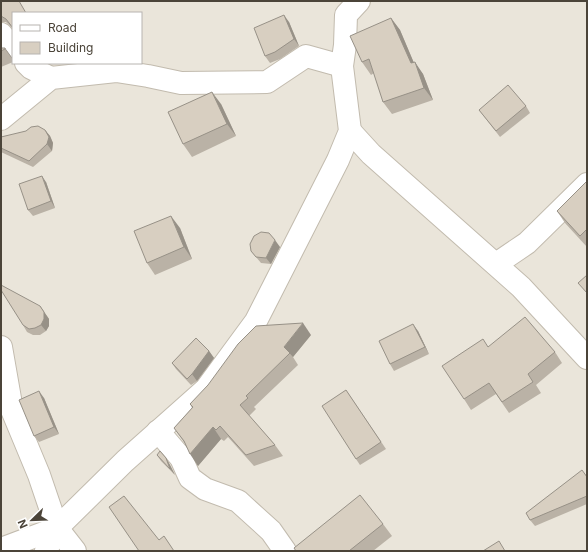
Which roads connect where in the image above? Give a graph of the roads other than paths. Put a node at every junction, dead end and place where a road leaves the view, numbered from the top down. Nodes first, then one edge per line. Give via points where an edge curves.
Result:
1 (359, 1) edge
2 (1, 34) edge
3 (12, 47) edge
4 (27, 64) edge
5 (342, 66) junction
6 (52, 78) junction
7 (1, 119) edge
8 (350, 131) junction
9 (371, 154) junction
10 (338, 160) junction
11 (587, 184) edge
12 (496, 264) junction
13 (1, 347) edge
14 (587, 358) edge
15 (158, 431) junction
16 (57, 528) junction
17 (1, 548) edge
18 (46, 551) edge
19 (75, 551) edge
20 (285, 551) edge

1 - 5 street via 346,15
2 - 3 street
4 - 6 street
5 - 6 street via 306,56 267,82 181,83 116,72
5 - 8 street
6 - 7 street
8 - 9 street
8 - 10 street
9 - 10 street
9 - 12 street
10 - 15 street via 256,321 206,388
11 - 12 street via 527,243
12 - 14 street
13 - 16 street via 12,410
15 - 16 street
15 - 20 street via 181,458 190,478 205,489 238,501 271,531
16 - 17 street
16 - 18 street
16 - 19 street

